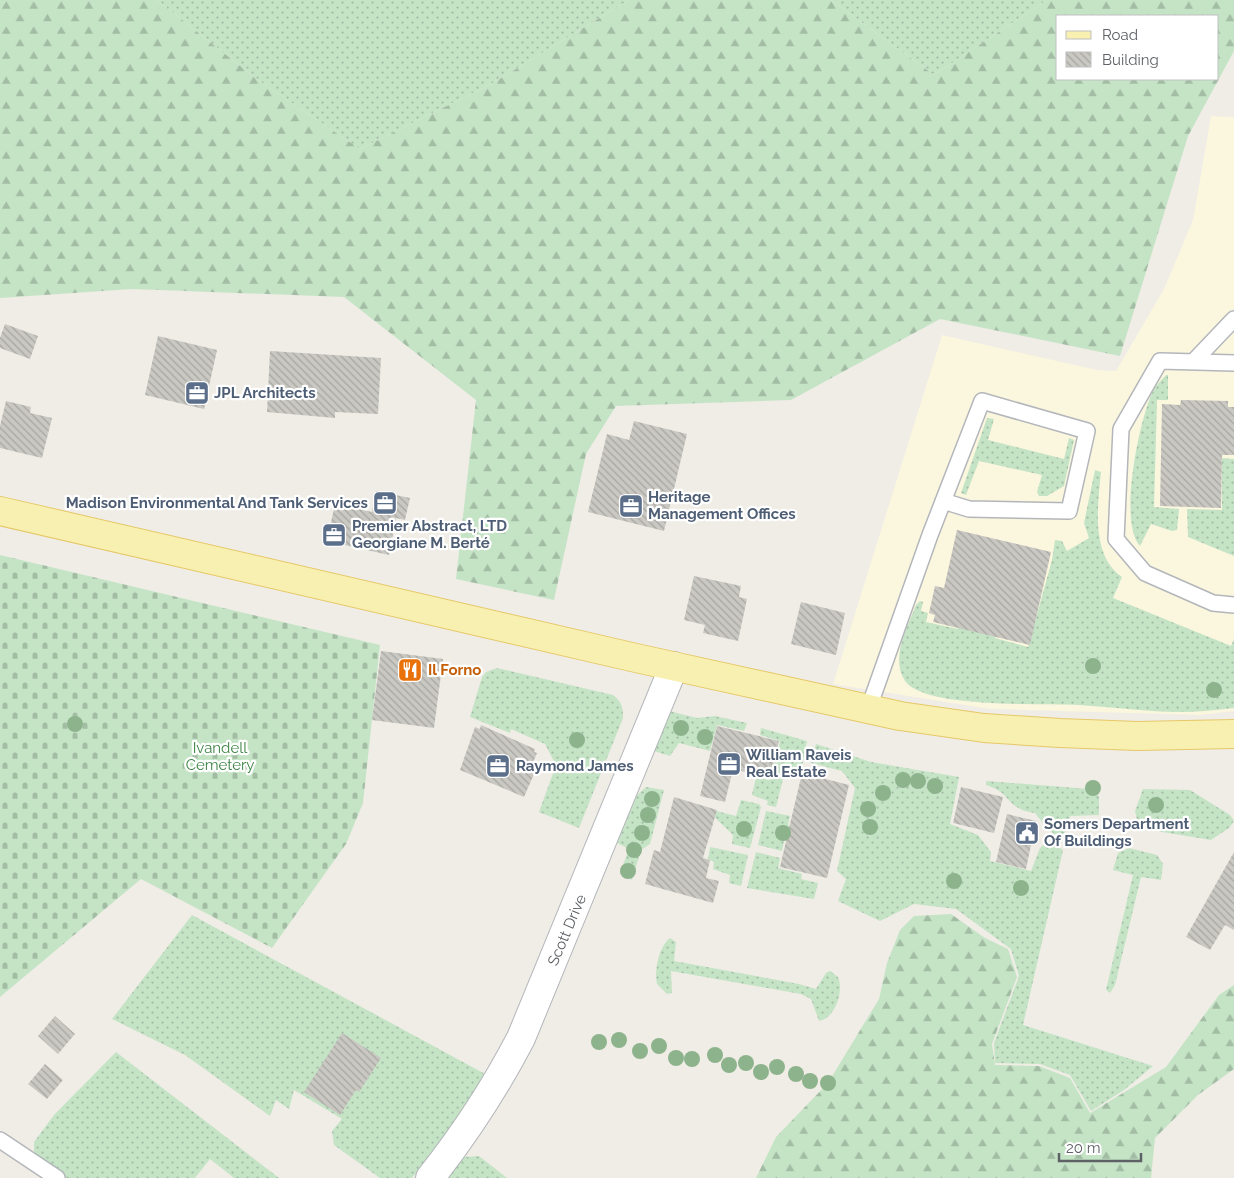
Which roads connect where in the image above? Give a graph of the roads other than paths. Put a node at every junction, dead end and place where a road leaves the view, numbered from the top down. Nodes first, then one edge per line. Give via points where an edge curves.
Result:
1 (1234, 319) edge
2 (1194, 362) junction
3 (1234, 363) edge
4 (943, 501) junction
5 (0, 511) edge
6 (1234, 605) edge
7 (674, 666) junction
8 (868, 710) junction
9 (1234, 734) edge
10 (0, 1140) edge
11 (57, 1178) edge
12 (430, 1178) edge

1 - 2 lane
2 - 3 lane
2 - 6 lane via 1160,361 1121,429 1116,539 1145,573 1213,603
4 - 4 lane via 982,401 1087,431 1068,511 969,509
4 - 8 lane
5 - 7 main road
7 - 8 main road
7 - 12 street, Scott Drive via 521,1038 477,1115
8 - 9 main road via 984,728 1137,736
10 - 11 lane

